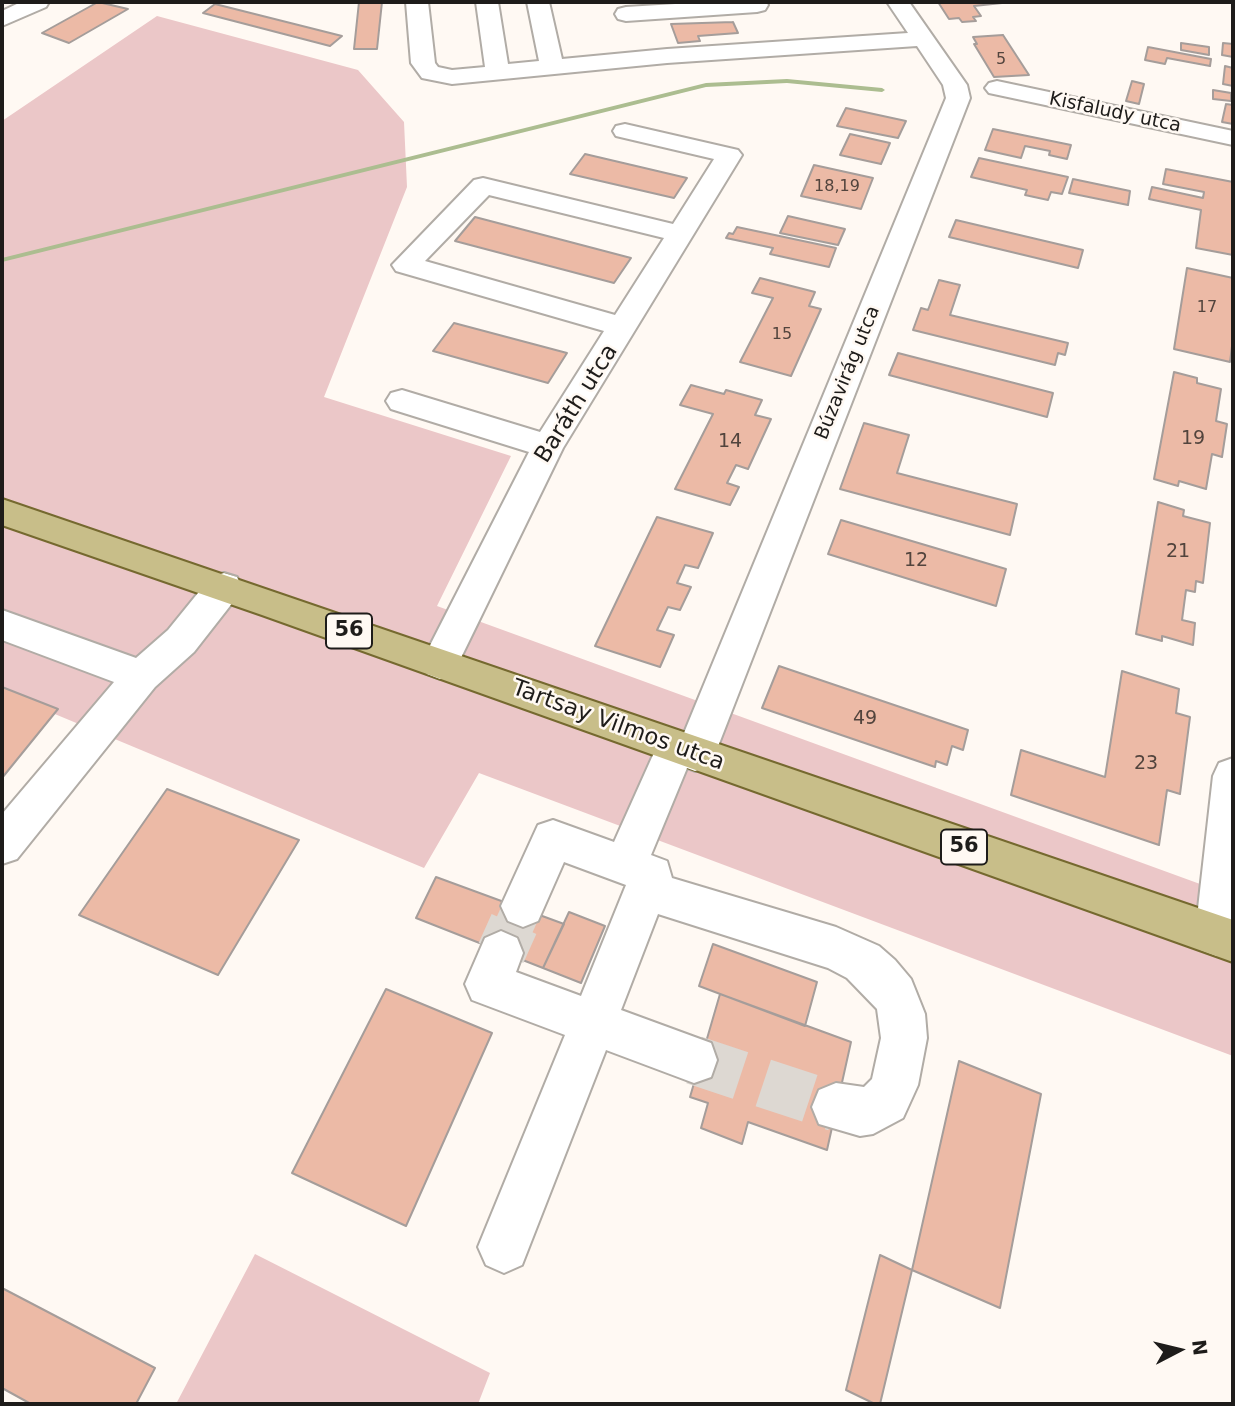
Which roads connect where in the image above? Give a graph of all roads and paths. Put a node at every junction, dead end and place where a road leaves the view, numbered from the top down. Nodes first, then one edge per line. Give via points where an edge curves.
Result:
1 (37, 2) edge
2 (417, 2) edge
3 (487, 2) edge
4 (538, 2) edge
5 (898, 2) edge
6 (757, 3) edge
7 (686, 6) edge
8 (624, 8) edge
9 (2, 19) edge
10 (923, 39) junction
11 (769, 48) junction
12 (636, 59) junction
13 (552, 67) junction
14 (497, 72) junction
15 (997, 88) dead end
16 (625, 131) dead end
17 (1233, 138) edge
18 (682, 234) junction
19 (624, 327) junction
20 (402, 401) dead end
21 (548, 446) junction
22 (2, 512) edge
23 (224, 587) junction
24 (2, 625) edge
25 (440, 663) junction
26 (142, 676) junction
27 (686, 751) junction
28 (1233, 776) edge
29 (2, 845) edge
30 (636, 877) junction
31 (523, 906) tunnel mouth
32 (1225, 938) edge
33 (501, 953) tunnel mouth
34 (593, 1024) junction
35 (694, 1060) tunnel mouth
36 (836, 1107) tunnel mouth
37 (504, 1247) dead end

1 - 9 street
2 - 14 street via 423,63 430,73 452,77
3 - 14 street
4 - 13 street
5 - 10 street, Búzavirág utca
6 - 7 street
6 - 11 street
7 - 8 street
8 - 12 street
10 - 11 street
10 - 27 street, Búzavirág utca via 955,85 958,98
11 - 12 street
12 - 13 street
13 - 14 street
15 - 17 street, Kisfaludy utca
16 - 18 street, Baráth utca via 730,155
18 - 19 street, Baráth utca
18 - 19 street via 483,186 406,265
19 - 21 street, Baráth utca
20 - 21 street
21 - 25 street, Baráth utca
22 - 23 main road, Tartsay Vilmos utca / 56
23 - 25 main road, Tartsay Vilmos utca / 56
23 - 26 street via 181,641
24 - 26 street
25 - 27 main road, Tartsay Vilmos utca / 56
26 - 29 street
27 - 30 street
27 - 32 main road, Tartsay Vilmos utca / 56
28 - 32 street
30 - 31 street via 553,839
30 - 34 street
30 - 36 street via 836,949 863,962 895,995 904,1038 887,1101 860,1112
33 - 34 street via 488,985
34 - 35 street
34 - 37 street

